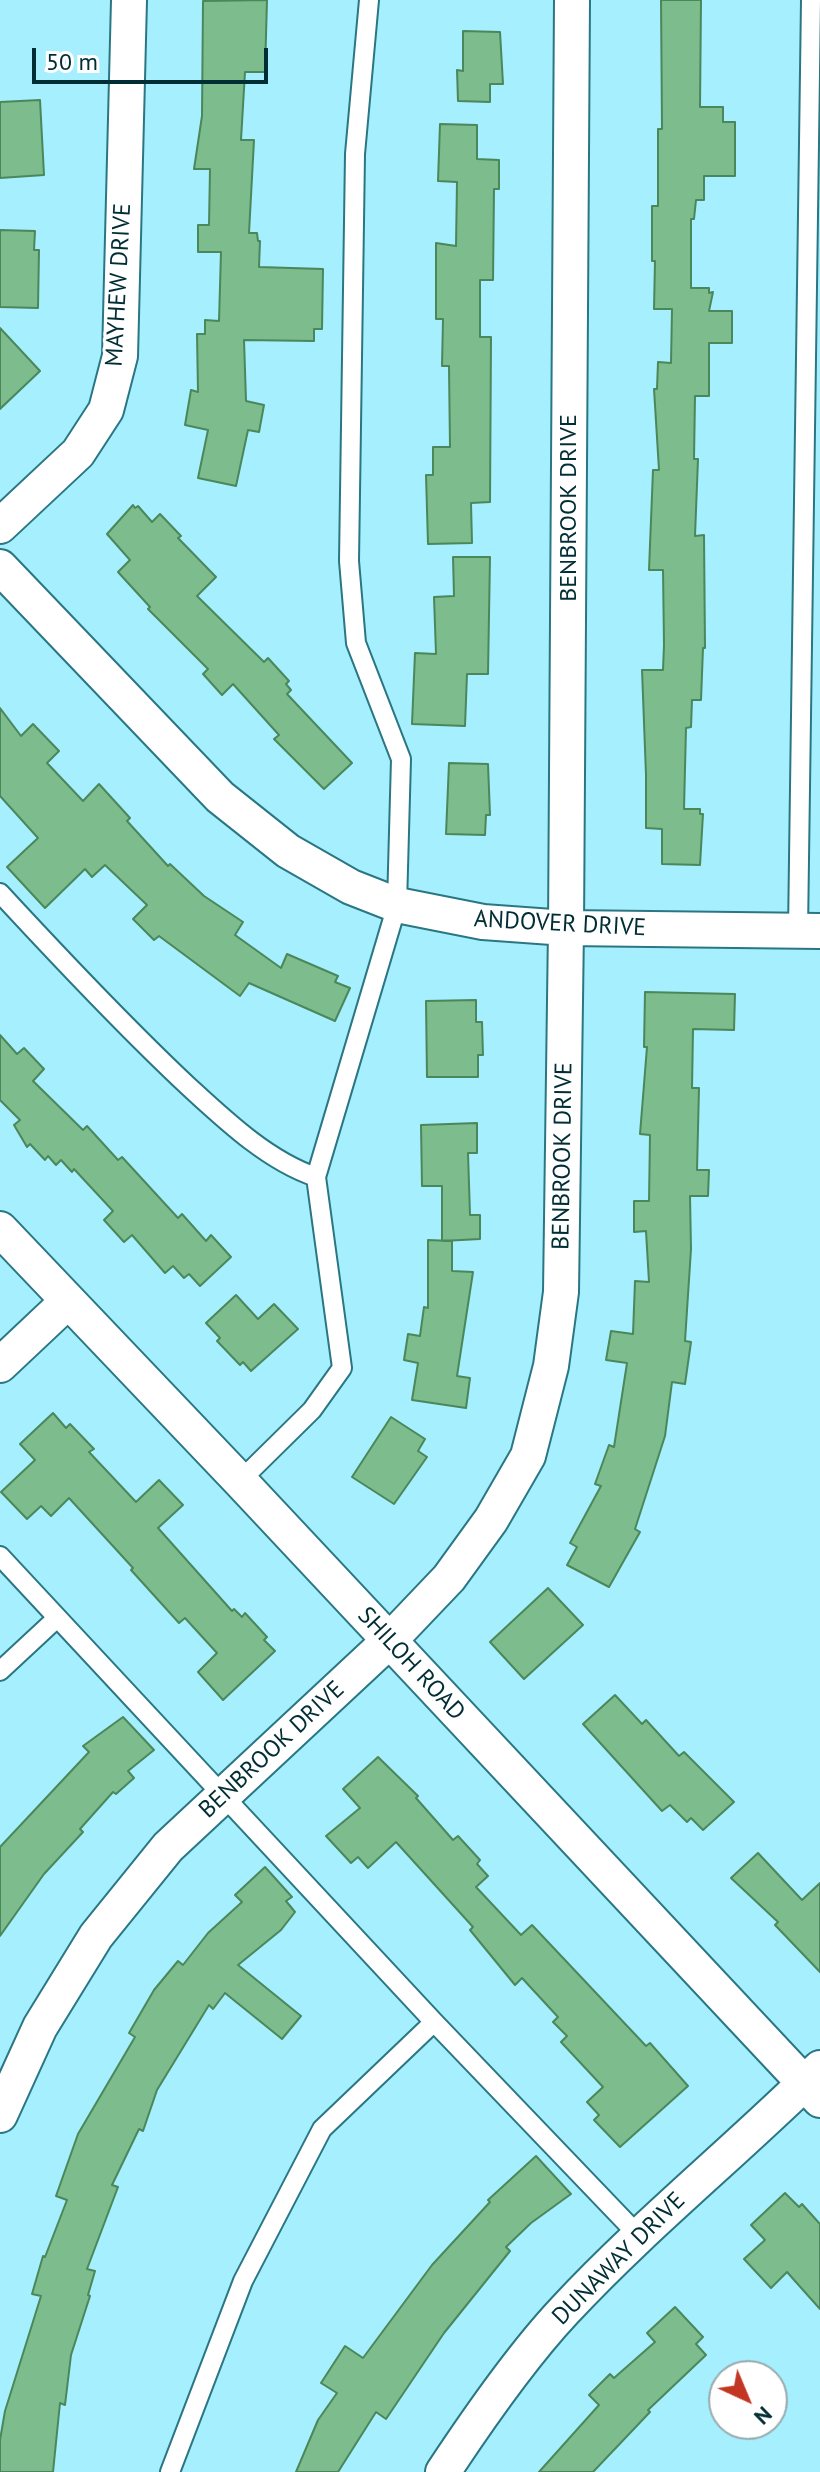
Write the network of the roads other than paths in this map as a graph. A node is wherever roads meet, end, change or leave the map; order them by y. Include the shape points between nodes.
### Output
1 (129, 0) edge
2 (369, 0) edge
3 (572, 0) edge
4 (811, 0) edge
5 (0, 526) edge
6 (0, 567) edge
7 (0, 893) edge
8 (397, 905) junction
9 (566, 928) junction
10 (809, 931) edge
11 (316, 1177) junction
12 (0, 1229) edge
13 (68, 1301) junction
14 (0, 1365) edge
15 (240, 1481) junction
16 (0, 1556) edge
17 (57, 1618) junction
18 (389, 1641) junction
19 (0, 1671) edge
20 (223, 1794) junction
21 (434, 2022) junction
22 (815, 2084) edge
23 (0, 2115) edge
24 (639, 2236) junction
25 (170, 2472) edge
26 (443, 2472) edge

1 - 5 street, MAYHEW DRIVE via 120,356 106,410 78,453
2 - 8 lane via 355,154 349,561 356,643 401,759
3 - 9 street, BENBROOK DRIVE
4 - 10 lane
6 - 8 street, ANDOVER DRIVE via 220,797 288,851 351,887
7 - 11 lane via 122,1024 217,1112 291,1169
8 - 9 street, ANDOVER DRIVE via 483,922
8 - 11 lane
9 - 10 street, ANDOVER DRIVE
9 - 18 street, BENBROOK DRIVE via 561,1292 551,1366 528,1456 491,1520 449,1578
11 - 15 lane via 342,1368 312,1410
12 - 13 street, SHILOH ROAD
13 - 14 street
13 - 15 street, SHILOH ROAD
15 - 18 street, SHILOH ROAD
16 - 17 lane
17 - 19 lane
17 - 20 lane
18 - 20 street, BENBROOK DRIVE
18 - 22 street, SHILOH ROAD
20 - 21 lane
20 - 23 street, BENBROOK DRIVE via 168,1847 96,1936 40,2027
21 - 24 lane
21 - 25 lane via 322,2129 243,2281
22 - 24 street, DUNAWAY DRIVE
24 - 26 street, DUNAWAY DRIVE via 561,2313

